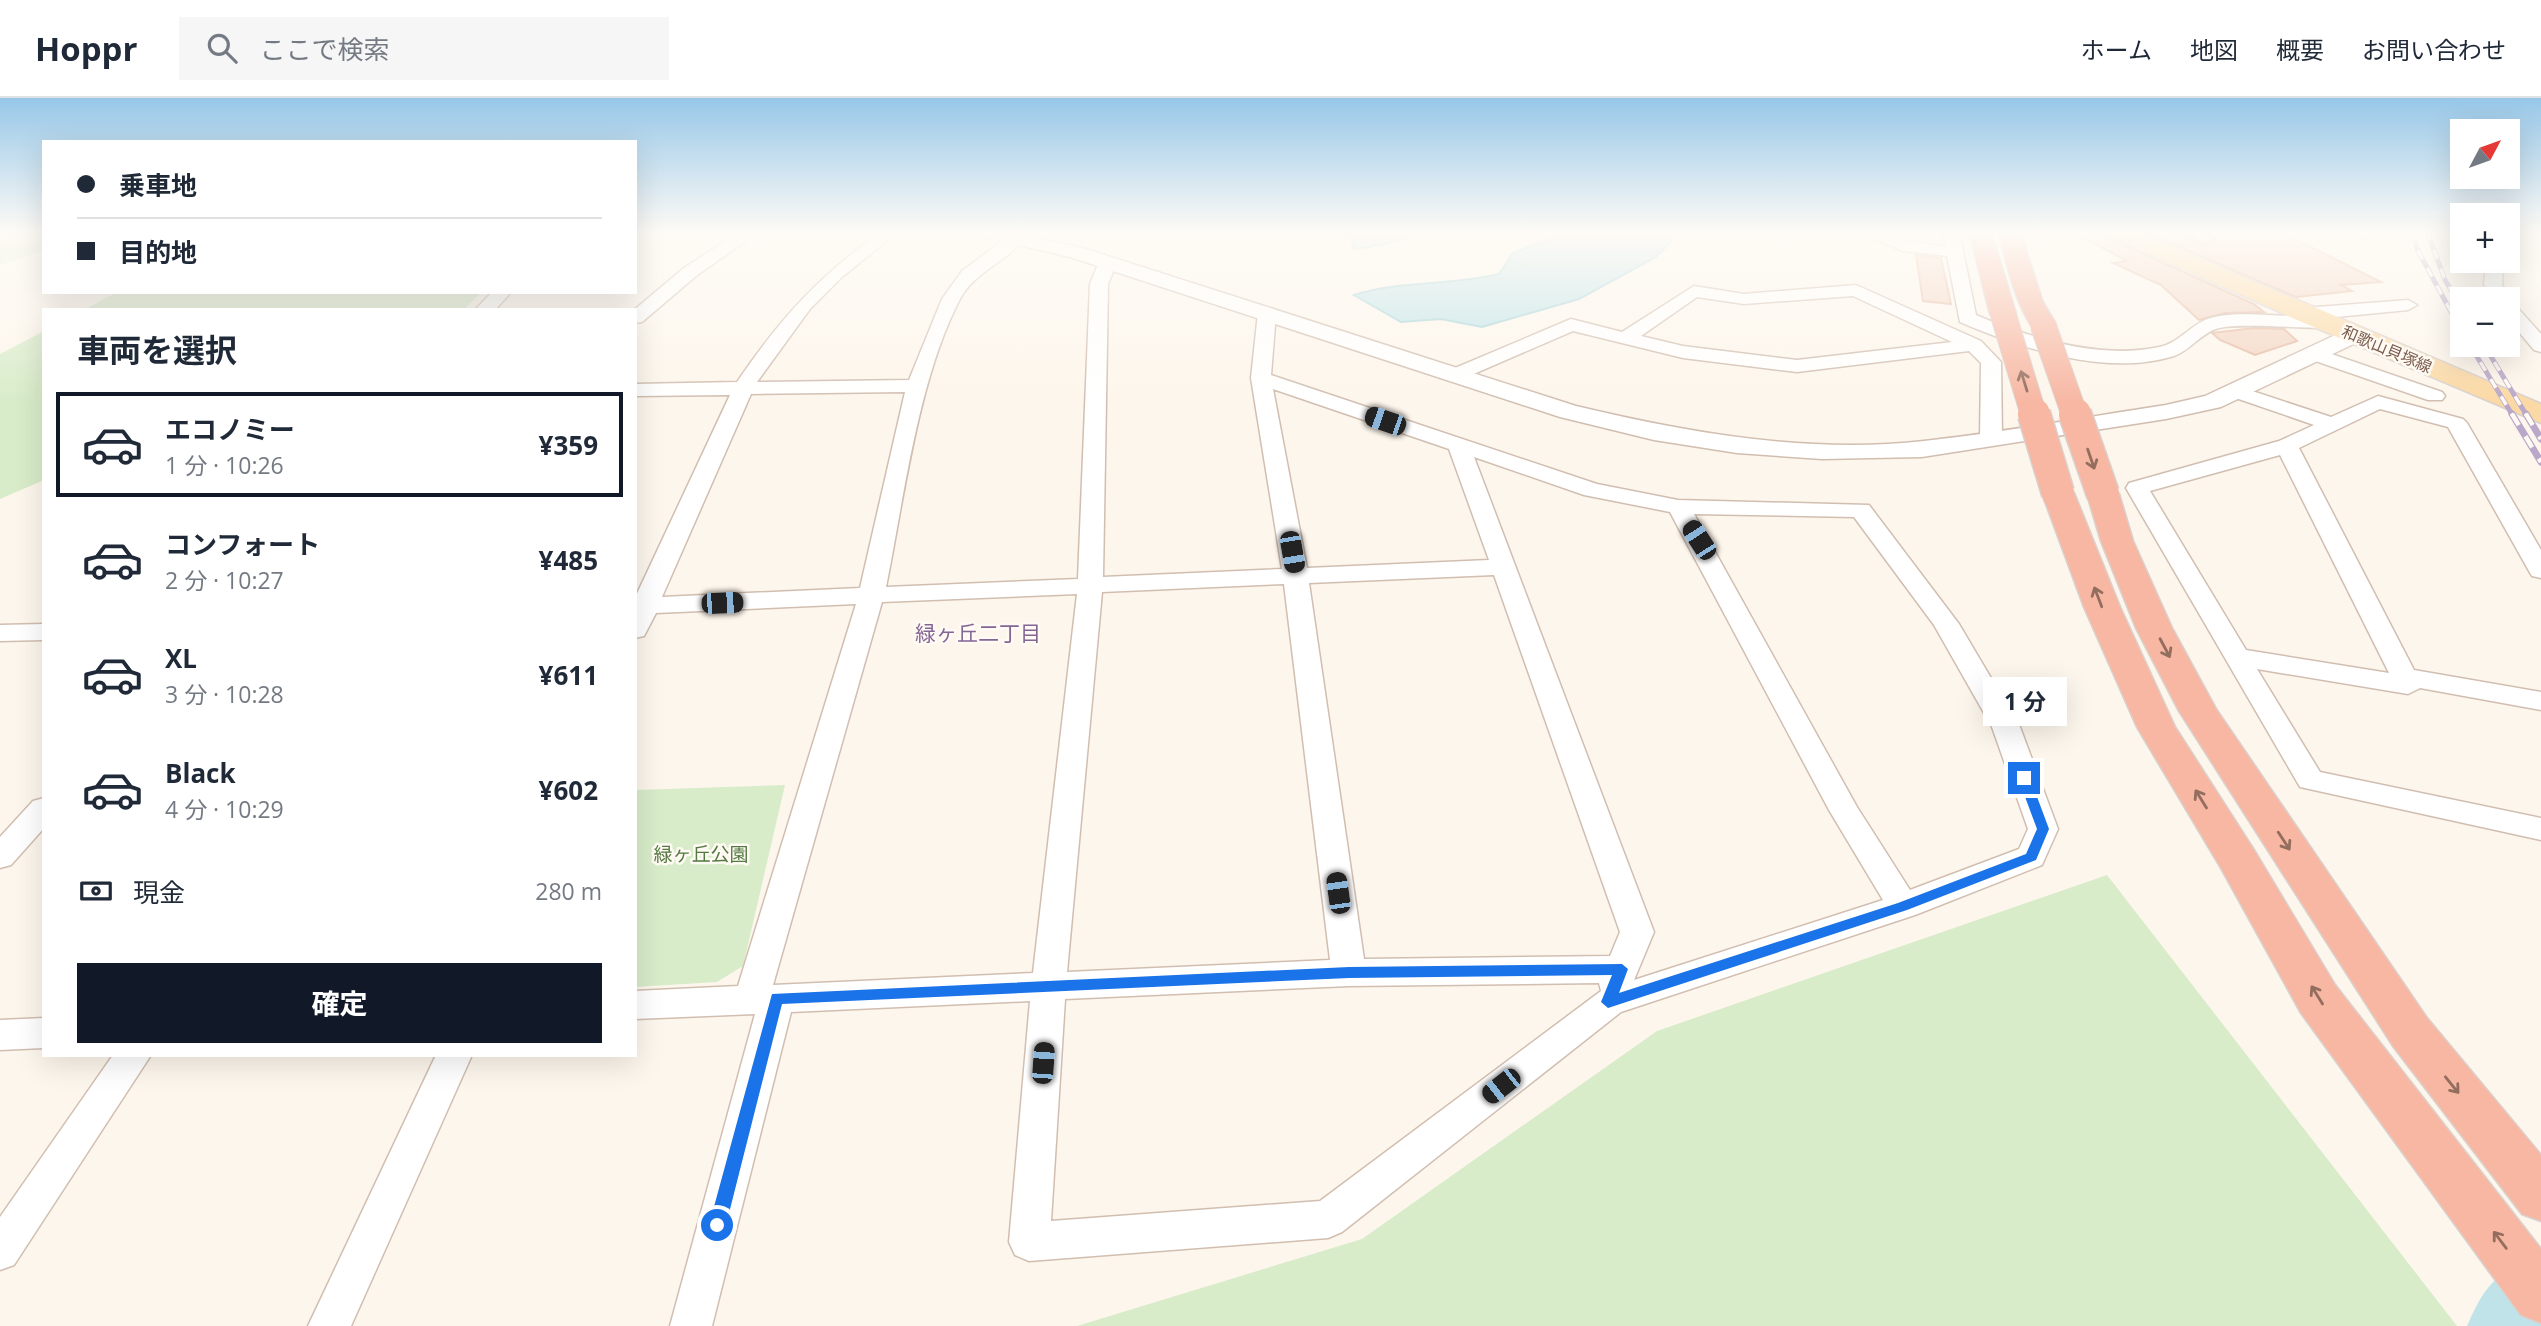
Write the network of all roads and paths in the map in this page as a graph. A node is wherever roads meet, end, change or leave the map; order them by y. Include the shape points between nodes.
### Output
1 (671, 288) edge
2 (821, 288) edge
3 (959, 288) edge
4 (1099, 288) edge
5 (1189, 288) edge
6 (1962, 288) edge
7 (1996, 288) edge
8 (2026, 288) edge
9 (2246, 288) edge
10 (2357, 288) dead end
11 (500, 294) edge
12 (486, 308) edge
13 (1266, 313) junction
14 (637, 316) edge
15 (2312, 318) junction
16 (2520, 322) edge
17 (2354, 335) junction
18 (1627, 337) junction
19 (1974, 345) junction
20 (2541, 346) edge
21 (2314, 354) junction
22 (1455, 375) junction
23 (1261, 379) junction
24 (917, 386) junction
25 (743, 389) junction
26 (637, 390) edge
27 (2234, 391) junction
28 (2435, 396) dead end
29 (2538, 411) edge
30 (2331, 425) junction
31 (1991, 439) junction
32 (1459, 446) junction
33 (2287, 446) junction
34 (1678, 507) junction
35 (1500, 566) junction
36 (2541, 571) edge
37 (1296, 577) junction
38 (1090, 585) junction
39 (871, 597) junction
40 (641, 606) edge
41 (42, 632) edge
42 (0, 634) edge
43 (2237, 657) junction
44 (2403, 677) junction
45 (2541, 701) edge
46 (42, 810) edge
47 (2541, 829) edge
48 (0, 857) edge
49 (1903, 906) junction
50 (1349, 973) junction
51 (1049, 985) junction
52 (1615, 986) junction
53 (764, 999) junction
54 (637, 1005) edge
55 (42, 1033) edge
56 (0, 1035) edge
57 (132, 1057) edge
58 (453, 1057) edge
59 (2541, 1196) edge
60 (0, 1251) edge
61 (2541, 1295) edge
62 (329, 1326) edge
63 (691, 1326) edge

1 - 14 street
2 - 25 street via 769,349
3 - 24 street
4 - 38 street
5 - 13 street
6 - 15 street via 1967,318 1985,326 2081,352 2137,357 2167,352 2217,322 2278,324
61 -> 7 highway, bridge via 2318,999 2156,727 2058,493
8 -> 59 highway, bridge via 2117,541 2154,628 2198,710 2410,1032
9 - 15 main road, 和歌山貝塚線
10 - 15 street via 2400,305
11 - 12 street
13 - 22 street
13 - 23 street
15 - 17 main road, 和歌山貝塚線
16 - 20 street
17 - 21 street
17 - 29 main road, 和歌山貝塚線
18 - 19 street via 1683,352 1797,366
18 - 19 street via 1694,291 1744,299 1856,290
18 - 22 street via 1571,325
19 - 31 street via 1991,362
21 - 27 street
21 - 28 street
22 - 31 street via 1569,412 1737,445 1822,451 1922,449
23 - 32 street
23 - 37 street
24 - 25 street
24 - 39 street
25 - 26 street
25 - 40 street
27 - 30 street
27 - 31 street via 2212,402 2166,412
30 - 33 street
30 - 36 street via 2378,402 2456,423
32 - 34 street via 1592,490
32 - 35 street
33 - 43 street via 2137,488
33 - 44 street
34 - 49 street via 1844,810
34 - 49 street via 1861,510 1946,624 2006,727 2043,829 2031,857
35 - 37 street
35 - 52 street via 1637,932
37 - 38 street
37 - 50 street
38 - 39 street
38 - 51 street
39 - 40 street
39 - 53 street
41 - 42 street
43 - 44 street via 2407,685
43 - 47 street via 2310,780
44 - 45 street
46 - 48 street
49 - 52 street
50 - 51 street
50 - 52 street
51 - 52 street via 1029,1242 1328,1219
51 - 53 street
53 - 54 street
53 - 63 street
55 - 56 street
57 - 60 street
58 - 62 street

